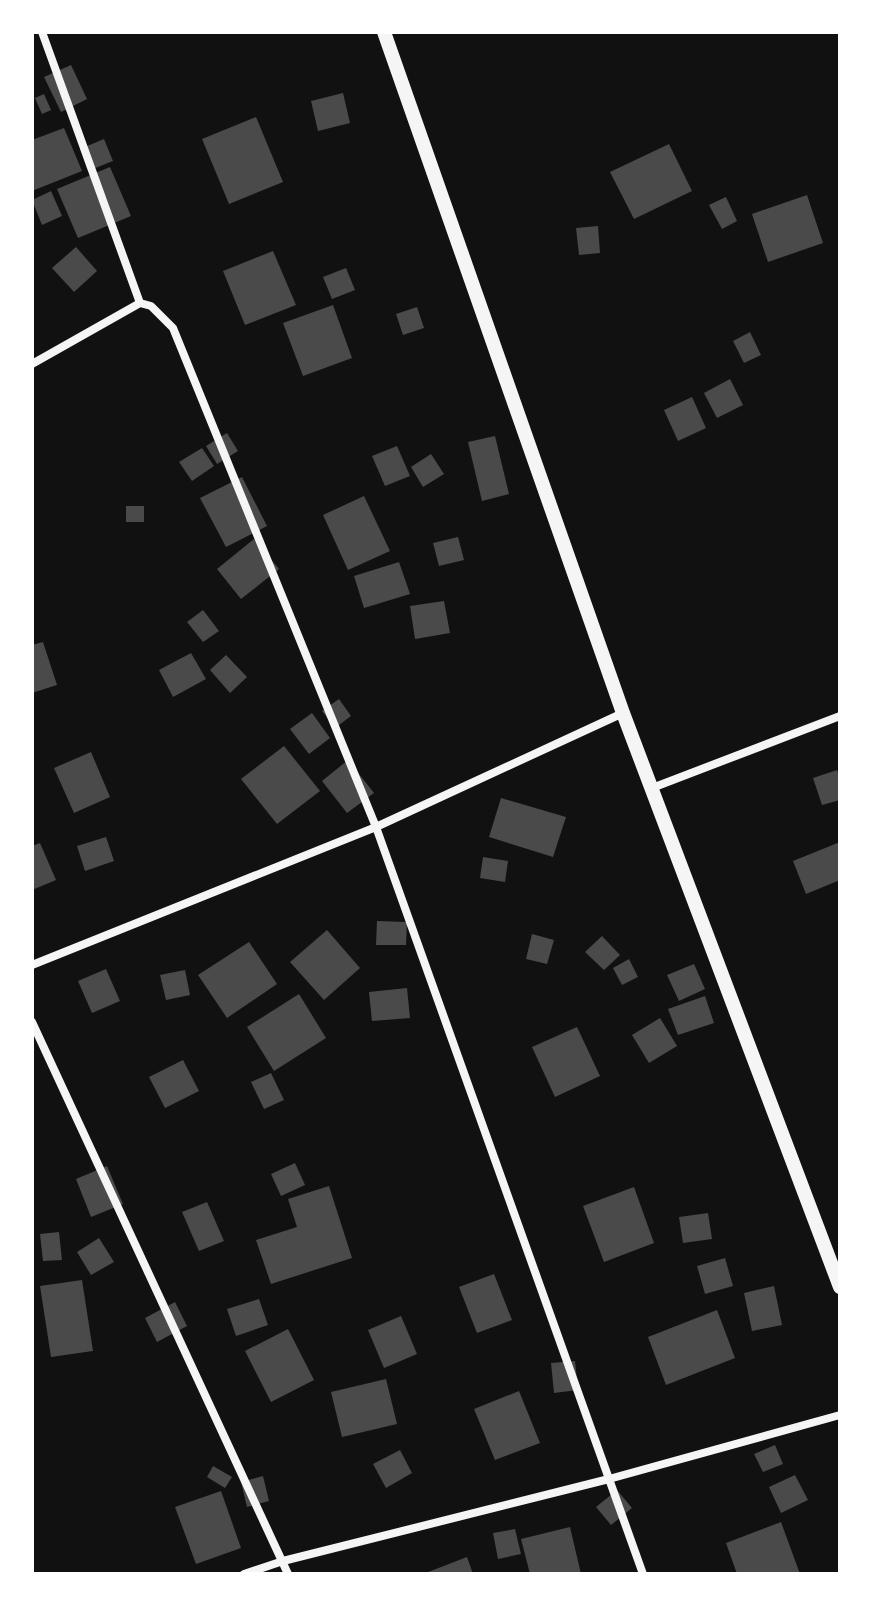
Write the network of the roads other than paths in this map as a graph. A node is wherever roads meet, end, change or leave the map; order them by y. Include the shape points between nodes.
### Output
1 (42, 32) edge
2 (384, 32) edge
3 (140, 303) junction
4 (32, 364) edge
5 (623, 713) junction
6 (840, 716) edge
7 (652, 788) junction
8 (376, 827) junction
9 (32, 965) edge
10 (32, 1022) edge
11 (840, 1287) edge
12 (840, 1415) edge
13 (609, 1479) junction
14 (283, 1561) junction
15 (244, 1574) edge
16 (288, 1574) edge
17 (643, 1574) edge

1 - 3 street
2 - 5 street
3 - 4 street
3 - 8 street via 151,306 173,328
5 - 7 street
5 - 8 street
6 - 7 street
7 - 11 street
8 - 9 street
8 - 13 street
10 - 14 street
12 - 13 street
13 - 14 street
13 - 17 street
14 - 15 street
14 - 16 street

